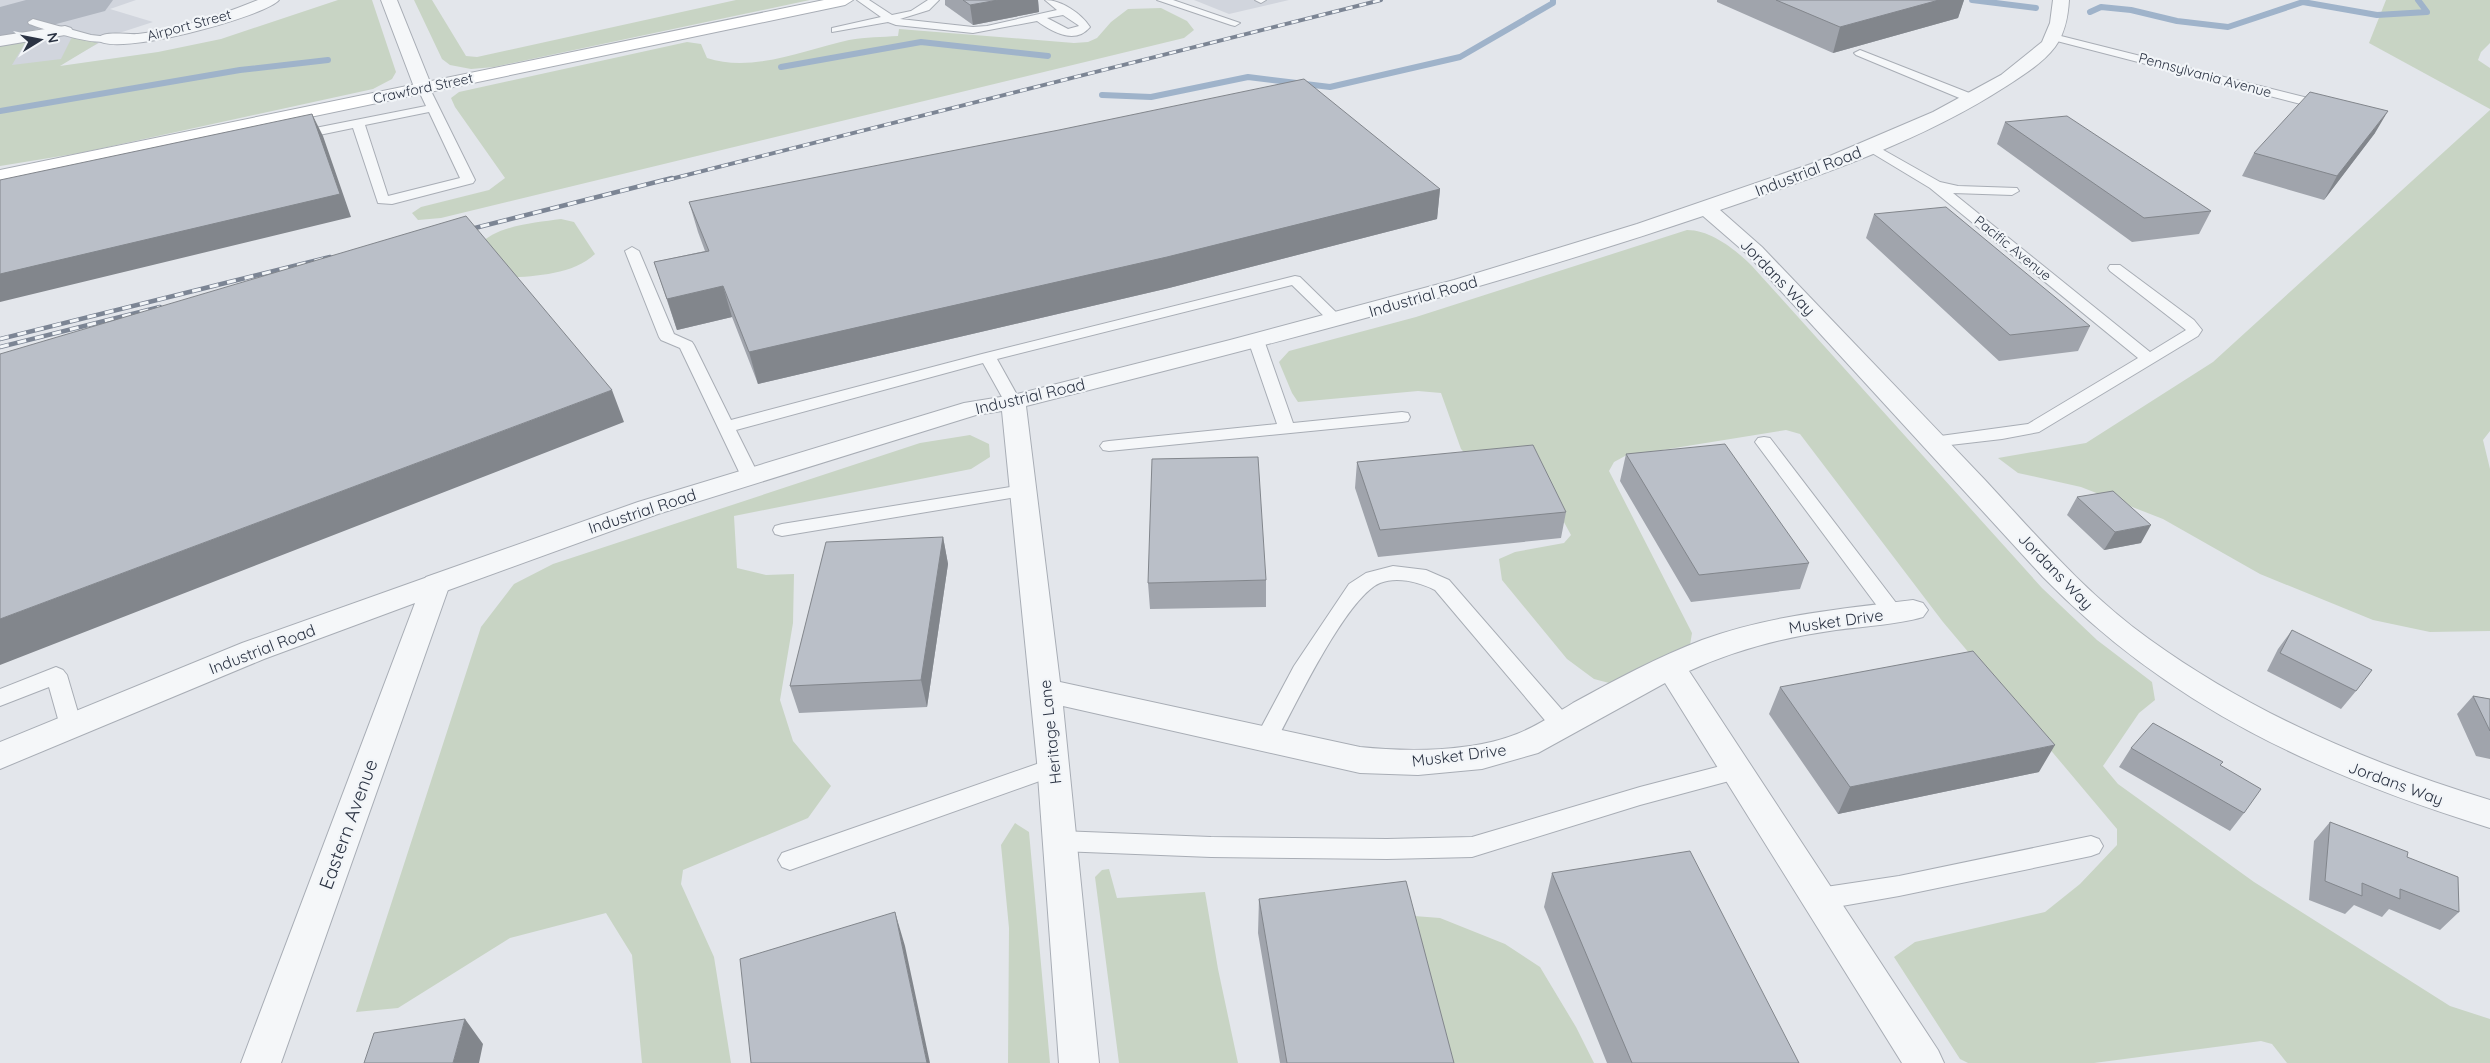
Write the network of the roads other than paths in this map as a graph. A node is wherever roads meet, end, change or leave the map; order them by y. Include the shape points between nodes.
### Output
1 (271, 0) edge
2 (389, 0) edge
3 (845, 0) edge
4 (862, 0) edge
5 (934, 0) edge
6 (1050, 0) edge
7 (1162, 0) edge
8 (2060, 0) edge
9 (1065, 11) junction
10 (1039, 17) junction
11 (889, 18) junction
12 (33, 22) dead end
13 (1235, 23) dead end
14 (836, 30) dead end
15 (65, 31) junction
16 (2053, 37) junction
17 (105, 40) joint
18 (0, 41) edge
19 (1860, 54) dead end
20 (423, 88) junction
21 (1973, 99) junction
22 (433, 108) junction
23 (2339, 110) edge
24 (358, 123) junction
25 (281, 138) edge
26 (1871, 147) junction
27 (0, 176) edge
28 (1935, 184) junction
29 (2012, 192) dead end
30 (1707, 209) junction
31 (632, 252) dead end
32 (2115, 268) dead end
33 (1336, 320) junction
34 (1256, 340) junction
35 (988, 357) junction
36 (2149, 359) junction
37 (1013, 402) junction
38 (1402, 417) dead end
39 (726, 427) junction
40 (1287, 429) junction
41 (1764, 442) dead end
42 (1933, 442) junction
43 (1109, 446) dead end
44 (750, 476) junction
45 (1023, 491) junction
46 (782, 530) dead end
47 (436, 584) junction
48 (1903, 612) joint
49 (1671, 667) junction
50 (1046, 691) junction
51 (0, 698) edge
52 (1562, 725) junction
53 (71, 726) junction
54 (1266, 739) junction
55 (0, 756) edge
56 (1054, 767) junction
57 (1736, 772) junction
58 (2490, 814) edge
59 (1060, 841) junction
60 (2090, 846) dead end
61 (790, 860) dead end
62 (1819, 899) junction
63 (261, 1063) edge
64 (1079, 1063) edge
65 (1924, 1063) edge

1 - 17 street, Airport Street via 155,36
2 - 20 street
3 - 20 main road, Crawford Street
4 - 11 lane
5 - 11 lane via 921,11
6 - 9 lane
7 - 13 lane
8 - 16 street
9 - 10 lane
9 - 10 lane via 1085,27 1070,32 1056,30
10 - 11 lane via 981,30 901,23
11 - 14 lane
12 - 15 lane
15 - 17 lane
15 - 18 street
16 - 21 street, Industrial Road via 2034,58
16 - 23 lane, Pennsylvania Avenue
19 - 21 lane
20 - 22 lane
20 - 27 main road, Crawford Street via 18,180
21 - 26 street, Industrial Road
22 - 24 lane
22 - 24 lane via 468,180 392,200 383,200
24 - 25 lane
26 - 28 lane, Pacific Avenue
26 - 30 street, Industrial Road
28 - 29 lane via 1958,190
28 - 36 lane, Pacific Avenue
30 - 33 street, Industrial Road via 1511,271
30 - 42 street, Jordans Way via 1755,250
31 - 39 lane via 668,337 686,346
32 - 36 lane via 2192,326 2192,333
33 - 34 street, Industrial Road
33 - 35 lane via 1295,280
34 - 37 street, Industrial Road
34 - 40 lane
35 - 37 lane
35 - 39 lane
36 - 42 lane via 2033,428
37 - 44 street, Industrial Road via 973,408
37 - 45 street, Heritage Lane
38 - 40 lane
39 - 44 lane
40 - 43 lane
41 - 48 lane
42 - 58 street, Jordans Way via 2087,605 2168,668 2251,719 2334,760 2439,799
44 - 47 street, Industrial Road via 596,526
45 - 46 lane
45 - 50 street, Heritage Lane
47 - 53 street, Industrial Road via 253,651
47 - 63 street, Eastern Avenue
48 - 49 street, Musket Drive via 1765,632 1715,647
49 - 52 street, Musket Drive
49 - 57 street
50 - 54 street, Musket Drive
50 - 56 street, Heritage Lane
51 - 53 lane via 56,675
52 - 54 street, Musket Drive via 1541,738 1495,753 1401,762 1360,760
52 - 54 lane via 1442,585 1426,577 1392,573 1373,578 1356,589 1301,672
53 - 55 street, Industrial Road
56 - 59 street, Heritage Lane
56 - 61 lane
57 - 59 lane via 1640,796 1472,847 1230,848
57 - 62 street
59 - 64 street, Heritage Lane
60 - 62 lane via 1899,886
62 - 65 street

